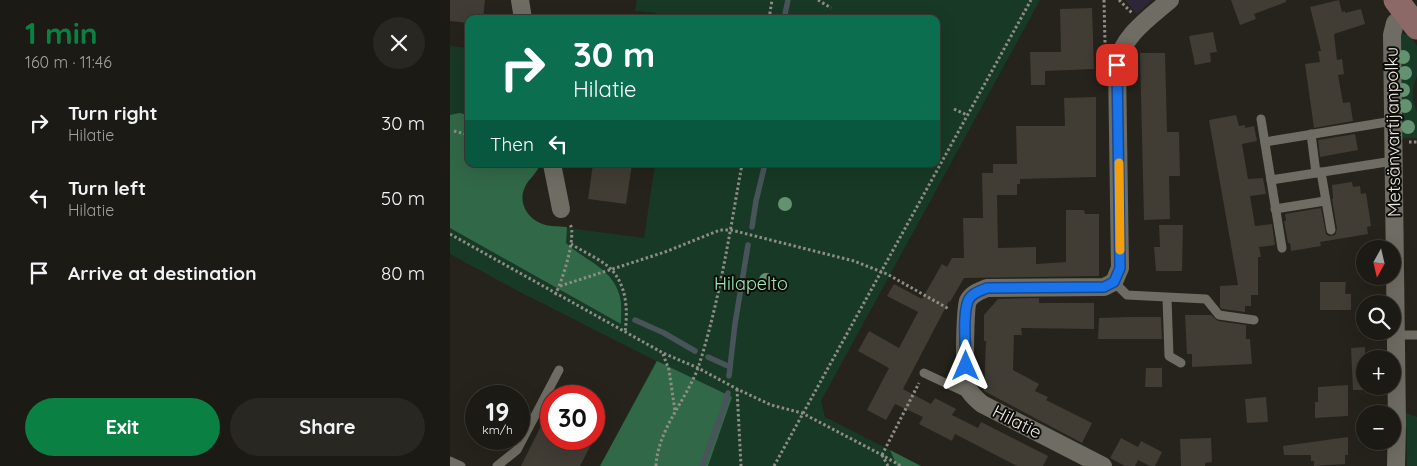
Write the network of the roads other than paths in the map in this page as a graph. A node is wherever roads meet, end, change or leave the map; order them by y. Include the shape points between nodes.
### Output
1 (520, 0) edge
2 (1170, 0) edge
3 (1406, 13) edge
4 (522, 15) edge
5 (1262, 119) dead end
6 (1393, 121) junction
7 (1311, 134) junction
8 (1265, 142) junction
9 (1393, 161) junction
10 (553, 167) edge
11 (1319, 172) junction
12 (1271, 180) junction
13 (1325, 201) junction
14 (561, 209) road end
15 (1275, 209) junction
16 (1331, 230) dead end
17 (1282, 248) dead end
18 (1114, 282) junction
19 (1395, 295) edge
20 (1167, 298) junction
21 (1254, 320) dead end
22 (1401, 335) edge
23 (1417, 335) edge
24 (1395, 340) edge
25 (1181, 363) dead end
26 (559, 370) dead end
27 (924, 374) road end
28 (971, 395) junction
29 (450, 461) edge
30 (461, 466) edge
31 (497, 466) edge
32 (1103, 466) edge
33 (1396, 466) edge

1 - 4 street
2 - 18 street via 1142,24 1119,54 1120,268
3 - 6 street, Metsänvartijanpolku via 1395,23 1392,35
5 - 8 lane
6 - 7 lane
6 - 9 street, Metsänvartijanpolku
7 - 8 lane
7 - 11 lane
8 - 12 lane
9 - 11 lane
9 - 19 street, Metsänvartijanpolku
10 - 14 street
11 - 12 lane
11 - 13 lane
12 - 15 lane
13 - 15 lane
13 - 16 lane
15 - 17 lane
18 - 20 lane via 1126,295
18 - 28 street via 1104,287 987,288 974,294 968,301 966,317 966,383
20 - 21 lane via 1206,299 1219,315
20 - 25 lane via 1169,356
22 - 23 lane
24 - 33 street, Metsänvartijanpolku
26 - 31 lane via 517,450
27 - 28 lane
28 - 32 street, Hilatie via 982,404
29 - 30 lane

